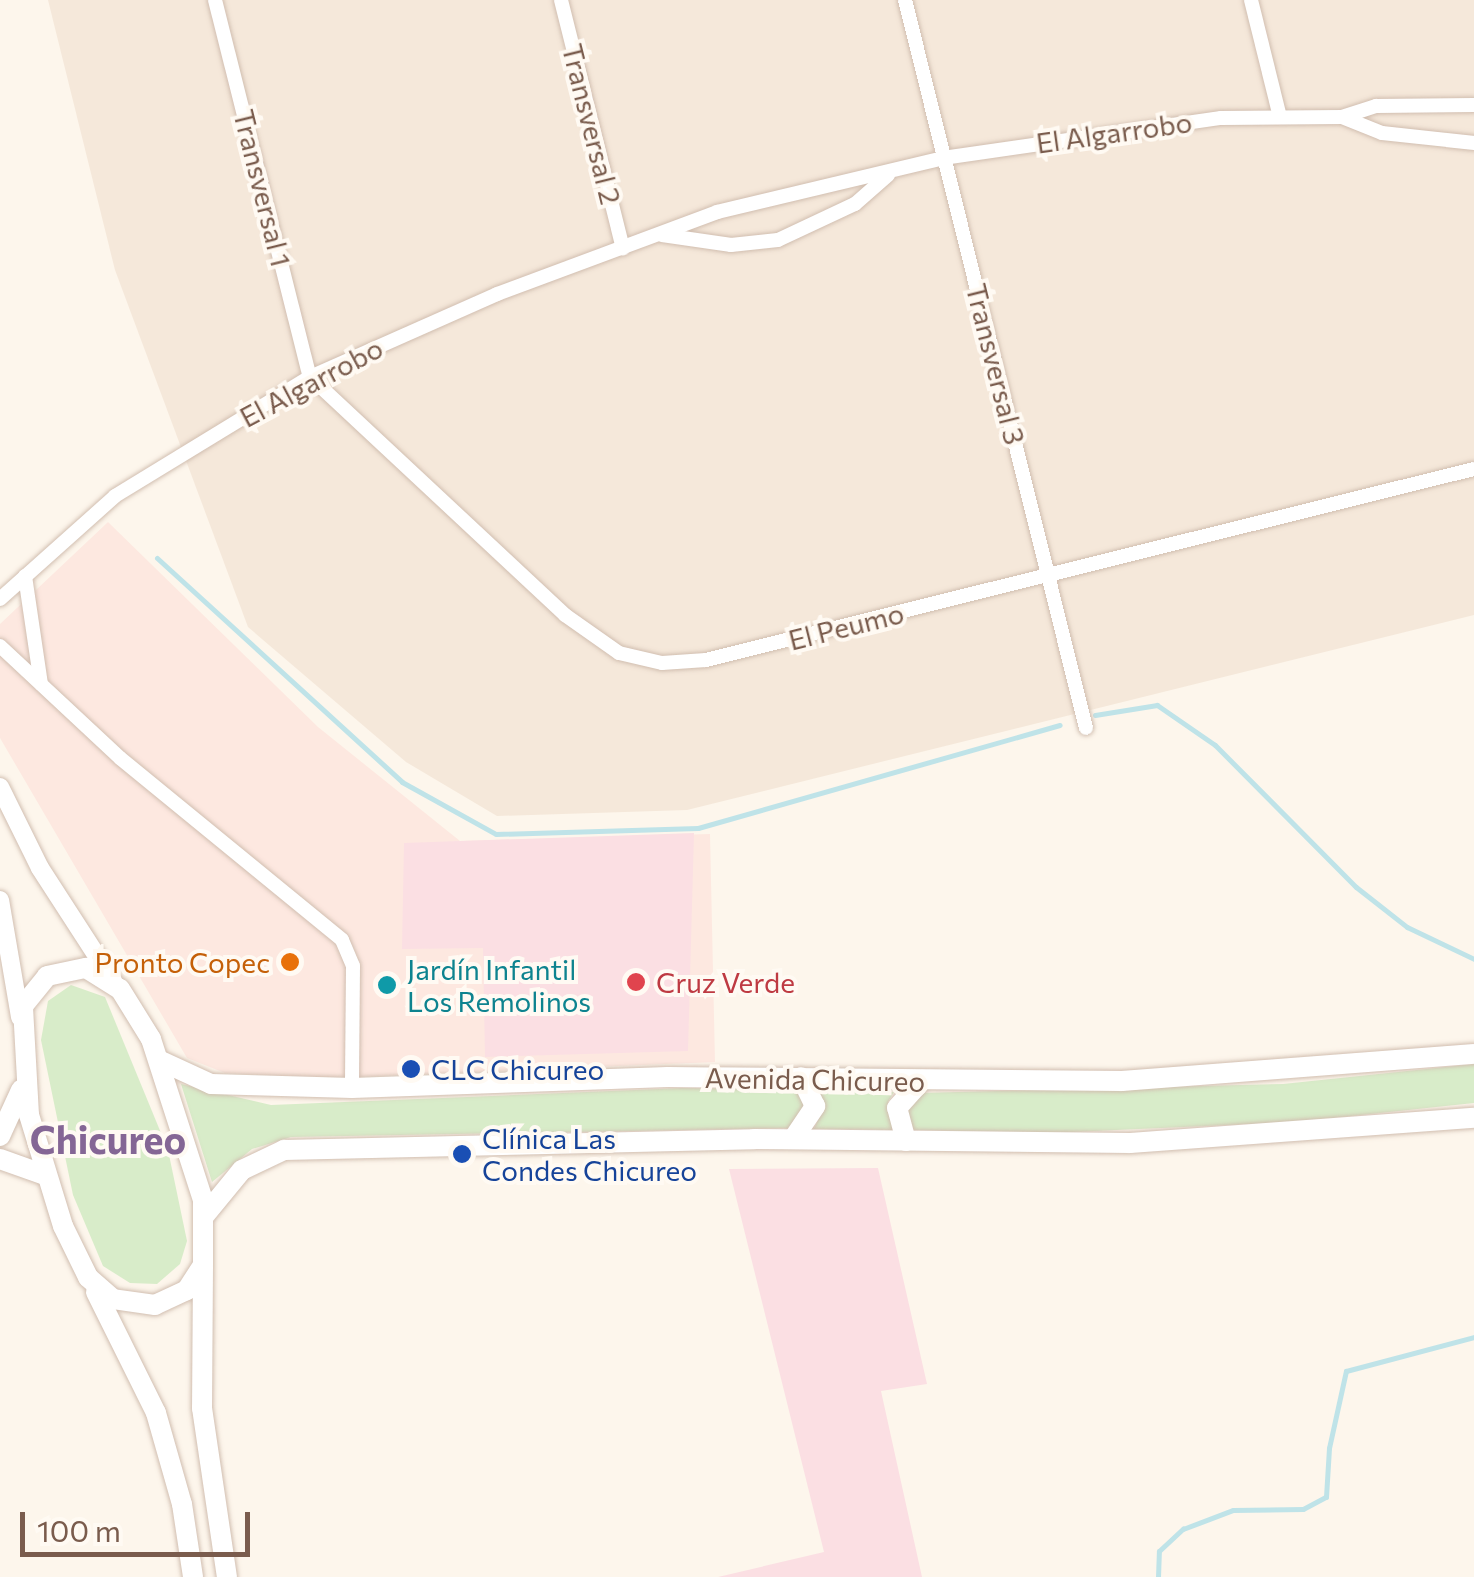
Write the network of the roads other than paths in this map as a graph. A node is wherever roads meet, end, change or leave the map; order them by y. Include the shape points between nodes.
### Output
1 (216, 0) edge
2 (560, 0) edge
3 (904, 0) edge
4 (1251, 0) edge
5 (1474, 105) edge
6 (1279, 113) junction
7 (1342, 117) junction
8 (1474, 143) edge
9 (944, 158) junction
10 (889, 175) junction
11 (662, 235) junction
12 (623, 248) junction
13 (310, 377) junction
14 (1474, 470) edge
15 (1049, 575) junction
16 (26, 576) junction
17 (0, 599) edge
18 (0, 646) edge
19 (42, 687) junction
20 (1086, 728) dead end
21 (0, 787) edge
22 (0, 900) edge
23 (113, 981) junction
24 (20, 1017) junction
25 (1474, 1054) edge
26 (161, 1061) junction
27 (801, 1077) junction
28 (24, 1078) junction
29 (922, 1080) junction
30 (352, 1088) junction
31 (1474, 1118) edge
32 (0, 1136) edge
33 (793, 1139) junction
34 (906, 1141) junction
35 (0, 1159) edge
36 (45, 1175) junction
37 (205, 1215) junction
38 (203, 1264) junction
39 (88, 1277) junction
40 (192, 1577) edge
41 (227, 1577) edge

1 - 13 street, Transversal 1
2 - 12 street, Transversal 2
3 - 9 street, Transversal 3
4 - 6 street
5 - 7 street via 1376,106
6 - 7 street, El Algarrobo
6 - 9 street, El Algarrobo via 1098,132
7 - 8 street via 1382,133
9 - 10 street, El Algarrobo
9 - 15 street, Transversal 3
10 - 11 street, El Algarrobo via 774,196
10 - 11 street via 855,204 778,240 731,245
11 - 12 street, El Algarrobo
12 - 13 street, El Algarrobo via 496,294
13 - 15 street, El Peumo via 565,614 633,658 706,660
13 - 16 street, El Algarrobo via 115,496
14 - 15 street, El Peumo
15 - 20 street, Transversal 3
16 - 17 street, El Algarrobo
16 - 19 street
18 - 19 street
19 - 30 street via 342,940 352,966
21 - 23 street via 53,891
22 - 24 street
23 - 24 main road via 86,968 56,972 32,989
23 - 26 main road
24 - 28 main road
25 - 29 main road, Avenida Chicureo via 1180,1079
26 - 30 main road, Avenida Chicureo via 211,1084
26 - 37 main road
27 - 29 main road, Avenida Chicureo
27 - 30 main road, Avenida Chicureo
27 - 33 main road via 814,1106 810,1122
28 - 32 main road
28 - 36 main road
29 - 34 main road via 897,1108
31 - 34 main road via 1195,1140
33 - 34 main road
33 - 37 main road via 284,1150 242,1170
35 - 36 main road
36 - 39 main road
37 - 38 main road
38 - 39 main road via 178,1296 144,1306 112,1298
38 - 41 main road via 202,1408
39 - 40 main road via 156,1412 178,1488

